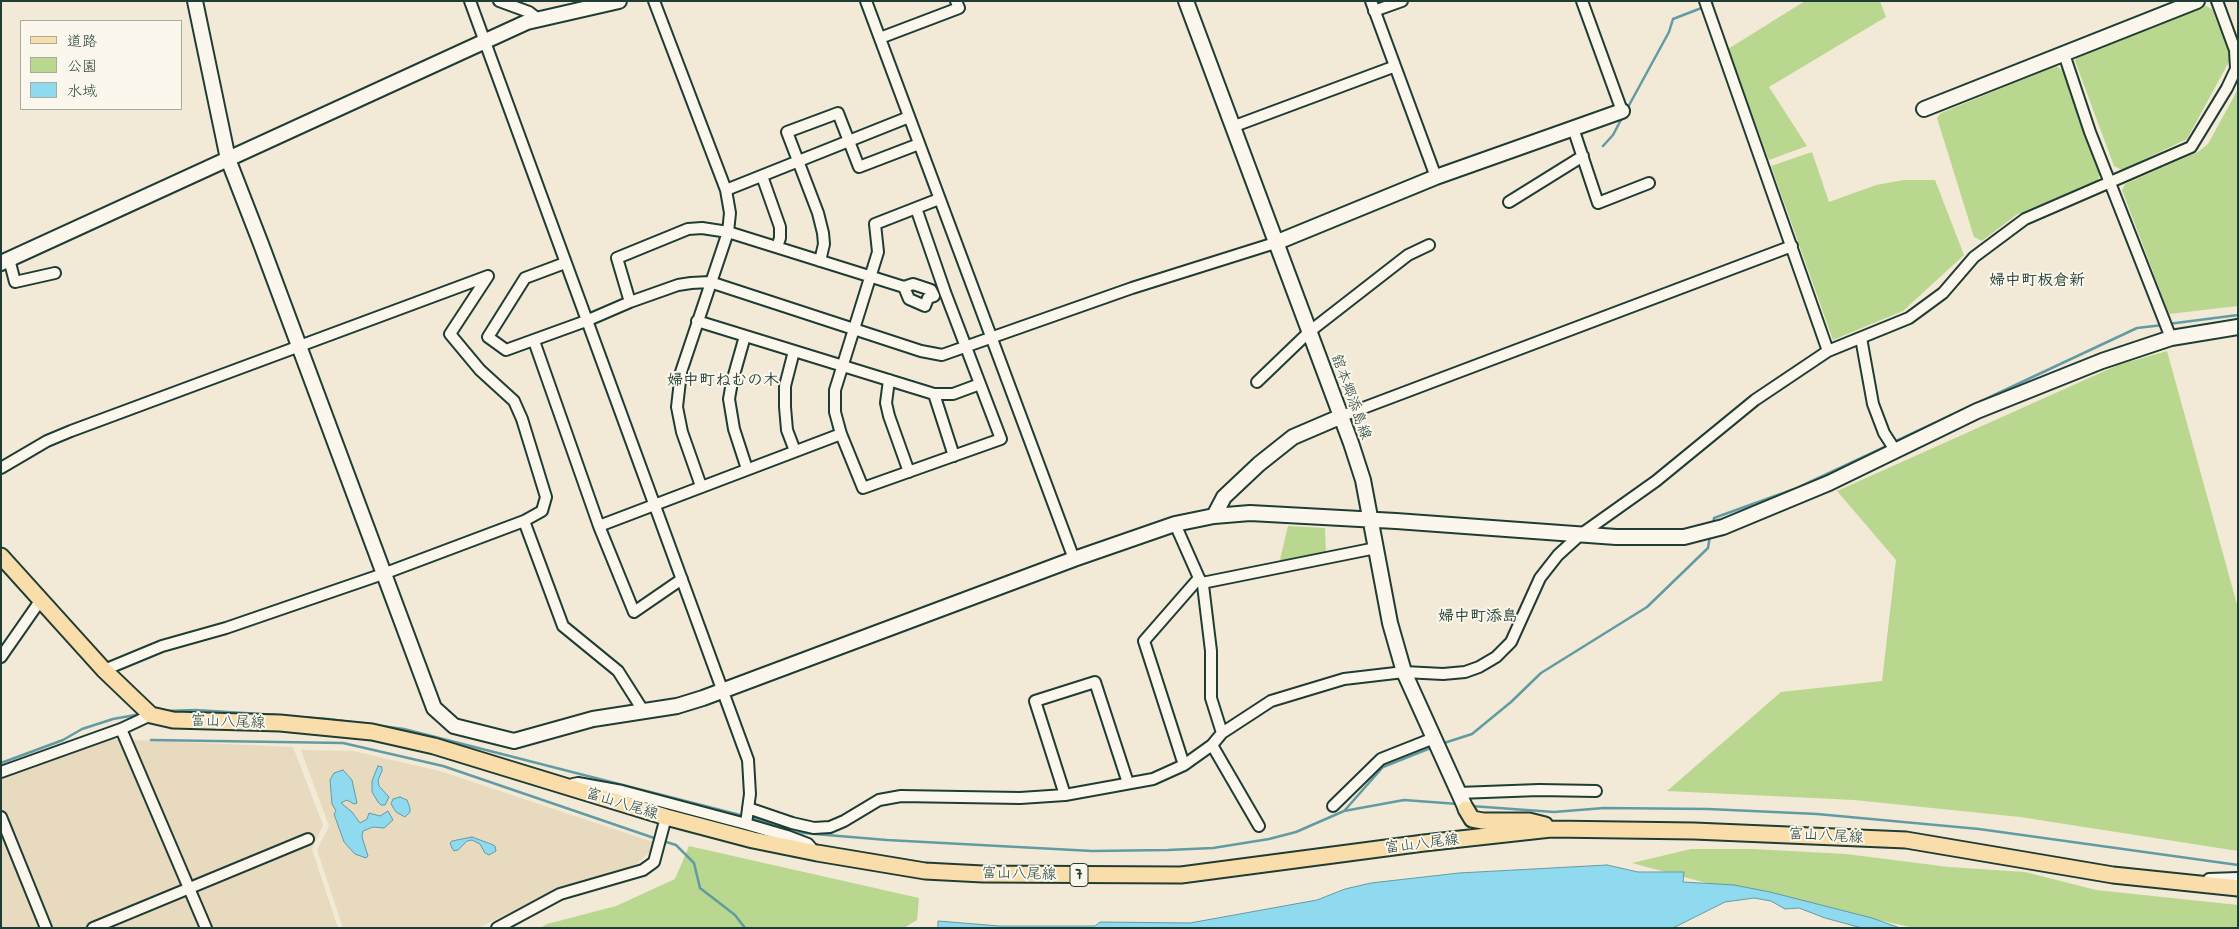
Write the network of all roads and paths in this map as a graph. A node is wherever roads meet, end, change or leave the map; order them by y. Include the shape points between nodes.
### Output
1 (195, 1) edge
2 (470, 1) edge
3 (499, 1) edge
4 (619, 1) edge
5 (654, 1) edge
6 (866, 1) edge
7 (956, 1) edge
8 (1186, 1) edge
9 (1402, 1) edge
10 (1582, 1) edge
11 (1705, 1) edge
12 (2196, 1) edge
13 (2217, 1) edge
14 (1372, 6) edge
15 (538, 19) junction
16 (880, 38) junction
17 (483, 40) junction
18 (2064, 54) junction
19 (1393, 67) junction
20 (2237, 70) edge
21 (1924, 109) dead end
22 (1622, 111) joint
23 (909, 117) junction
24 (1232, 127) junction
25 (1574, 128) junction
26 (850, 141) junction
27 (919, 144) junction
28 (1583, 156) junction
29 (228, 159) junction
30 (798, 162) junction
31 (762, 176) junction
32 (1436, 177) junction
33 (2111, 182) junction
34 (1649, 184) dead end
35 (726, 190) junction
36 (939, 199) junction
37 (1509, 202) dead end
38 (916, 208) junction
39 (728, 232) junction
40 (1275, 243) junction
41 (1429, 245) dead end
42 (1792, 246) junction
43 (777, 247) junction
44 (5, 261) edge
45 (820, 261) junction
46 (565, 263) junction
47 (56, 273) dead end
48 (871, 277) junction
49 (710, 282) junction
50 (904, 287) junction
51 (945, 292) junction
52 (934, 296) junction
53 (630, 302) junction
54 (586, 321) junction
55 (697, 321) junction
56 (2238, 327) edge
57 (855, 329) junction
58 (1309, 332) junction
59 (746, 336) junction
60 (992, 338) junction
61 (1861, 338) junction
62 (2170, 338) junction
63 (534, 341) junction
64 (298, 346) junction
65 (967, 347) junction
66 (794, 351) junction
67 (1828, 351) junction
68 (843, 366) junction
69 (889, 380) junction
70 (1257, 382) dead end
71 (980, 384) junction
72 (934, 394) junction
73 (1342, 416) junction
74 (840, 434) junction
75 (1895, 450) junction
76 (795, 451) junction
77 (954, 456) junction
78 (1, 468) edge
79 (746, 469) junction
80 (909, 472) junction
81 (701, 486) junction
82 (653, 504) junction
83 (1214, 516) junction
84 (1371, 520) junction
85 (524, 521) junction
86 (1175, 524) junction
87 (599, 526) junction
88 (1580, 535) junction
89 (1376, 548) junction
90 (1, 556) edge
91 (1074, 559) junction
92 (383, 574) junction
93 (682, 579) junction
94 (1200, 580) junction
95 (40, 601) junction
96 (1, 657) edge
97 (104, 670) junction
98 (1404, 672) junction
99 (723, 689) junction
100 (644, 712) junction
101 (151, 715) junction
102 (121, 729) junction
103 (1222, 733) junction
104 (1434, 738) junction
105 (1212, 744) junction
106 (1184, 766) junction
107 (1, 772) edge
108 (1128, 783) junction
109 (564, 786) junction
110 (1596, 791) dead end
111 (1065, 795) junction
112 (1462, 802) junction
113 (1333, 806) dead end
114 (747, 816) junction
115 (1, 817) edge
116 (666, 817) junction
117 (1259, 826) dead end
118 (1551, 830) junction
119 (308, 839) dead end
120 (816, 853) junction
121 (2238, 878) edge
122 (2189, 883) junction
123 (190, 886) junction
124 (2238, 888) edge
125 (46, 928) edge
126 (93, 928) edge
127 (206, 928) edge
128 (497, 928) edge

1 - 29 street
2 - 17 street
3 - 15 street via 529,12
4 - 15 street
5 - 35 street
6 - 16 street
7 - 16 street via 959,8
8 - 24 street, 舘本郷添島線
9 - 14 street
10 - 22 street
11 - 42 street
12 - 18 street
13 - 20 street via 2235,50
14 - 19 street
15 - 17 street
16 - 23 street
17 - 29 street
17 - 46 street
18 - 21 street
18 - 33 street
19 - 24 street
19 - 32 street
20 - 33 street via 2191,147
22 - 25 street
23 - 26 street
23 - 27 street
24 - 40 street, 舘本郷添島線
25 - 28 street
25 - 32 street
26 - 27 street via 859,167
26 - 30 street
26 - 30 street via 838,113 787,132
27 - 36 street
28 - 34 street via 1598,203
28 - 37 street
29 - 44 street
29 - 64 street
30 - 31 street
30 - 45 street via 823,233
31 - 35 street
31 - 43 street via 780,227
32 - 40 street
33 - 61 street via 2025,220 1974,257 1943,293 1909,318
33 - 62 street
35 - 39 street via 730,213
36 - 38 street
36 - 60 street
38 - 48 street via 875,224 878,252
38 - 51 street
39 - 43 street
39 - 49 street
39 - 53 street via 688,229 617,258
40 - 58 street, 舘本郷添島線
40 - 60 street via 1132,288
41 - 58 street via 1408,255
42 - 67 street
42 - 73 street
43 - 45 street
44 - 47 street via 15,282
45 - 48 street
46 - 54 street
46 - 63 street via 525,278 488,337 506,350
48 - 50 street
48 - 57 street
49 - 53 street via 691,282
49 - 55 street
49 - 57 street
50 - 52 street via 913,284 931,290
50 - 52 street via 908,299 926,306 928,298
51 - 52 street
51 - 65 street
53 - 54 street
54 - 63 street
54 - 82 street
55 - 59 street
55 - 81 street via 681,372 677,407
56 - 62 street
57 - 65 street via 942,355
57 - 68 street
58 - 70 street
58 - 73 street, 舘本郷添島線
59 - 66 street
59 - 79 street via 730,399 734,429
60 - 65 street
60 - 91 street
61 - 67 street
61 - 75 street via 1874,404 1884,433
62 - 75 street via 2102,361 1977,411
63 - 87 street
64 - 78 street via 46,441
64 - 85 street via 488,276 450,334 480,370 514,402 522,419 546,497 542,511
64 - 92 street
65 - 71 street
66 - 68 street
66 - 76 street via 785,386 785,407 787,430
67 - 88 street via 1755,400 1656,481
68 - 69 street
68 - 74 street via 835,390
69 - 72 street
69 - 80 street via 886,403
71 - 72 street via 953,394
71 - 77 street via 1001,438
72 - 77 street
73 - 83 street via 1293,437 1224,497
73 - 84 street, 舘本郷添島線 via 1363,480
74 - 76 street
74 - 80 street via 863,488
75 - 88 street via 1723,527 1684,537
76 - 79 street
77 - 80 street
79 - 81 street
81 - 82 street
82 - 87 street
82 - 93 street
83 - 84 street via 1250,513
83 - 86 street
84 - 88 street
84 - 89 street, 舘本郷添島線
85 - 92 street
85 - 100 street via 564,626 618,672
86 - 91 street
86 - 94 street
87 - 93 street via 634,612
88 - 98 street via 1540,578 1511,642 1496,657 1465,672
89 - 94 street
89 - 98 street, 舘本郷添島線 via 1390,623
90 - 95 main road
91 - 99 street
92 - 97 street via 226,628 162,646
92 - 100 street via 434,708 454,726 514,741 593,719
93 - 99 street
94 - 103 street via 1211,651 1211,698
94 - 106 street via 1144,641
95 - 96 street
95 - 97 main road
97 - 101 main road
98 - 103 street via 1344,679 1271,701
98 - 104 street, 舘本郷添島線
99 - 100 street via 677,706
99 - 114 street via 748,760 751,778
101 - 102 street
101 - 109 main road, 富山八尾線 / 7 via 173,720 372,732 434,746
102 - 107 street
102 - 123 street
103 - 105 street
104 - 112 street, 舘本郷添島線
104 - 113 street via 1381,759
105 - 106 street
105 - 117 street
106 - 108 street via 1153,779
108 - 111 street
108 - 111 street via 1095,682 1035,701
109 - 114 street via 578,783
109 - 116 main road, 富山八尾線 / 7
110 - 112 street via 1538,790
111 - 114 street via 1020,798 901,796 879,800 830,827 814,828
112 - 118 main road via 1472,819 1542,823
114 - 120 street via 808,844
115 - 125 street
116 - 120 main road, 富山八尾線 / 7
116 - 128 street via 654,862 643,870 560,894
118 - 120 main road, 富山八尾線 / 7 via 1181,875 924,871
118 - 122 main road, 富山八尾線 / 7 via 1694,831 1906,840 2113,875
119 - 123 street
121 - 122 street
122 - 124 main road, 富山八尾線 / 7
123 - 126 street
123 - 127 street

